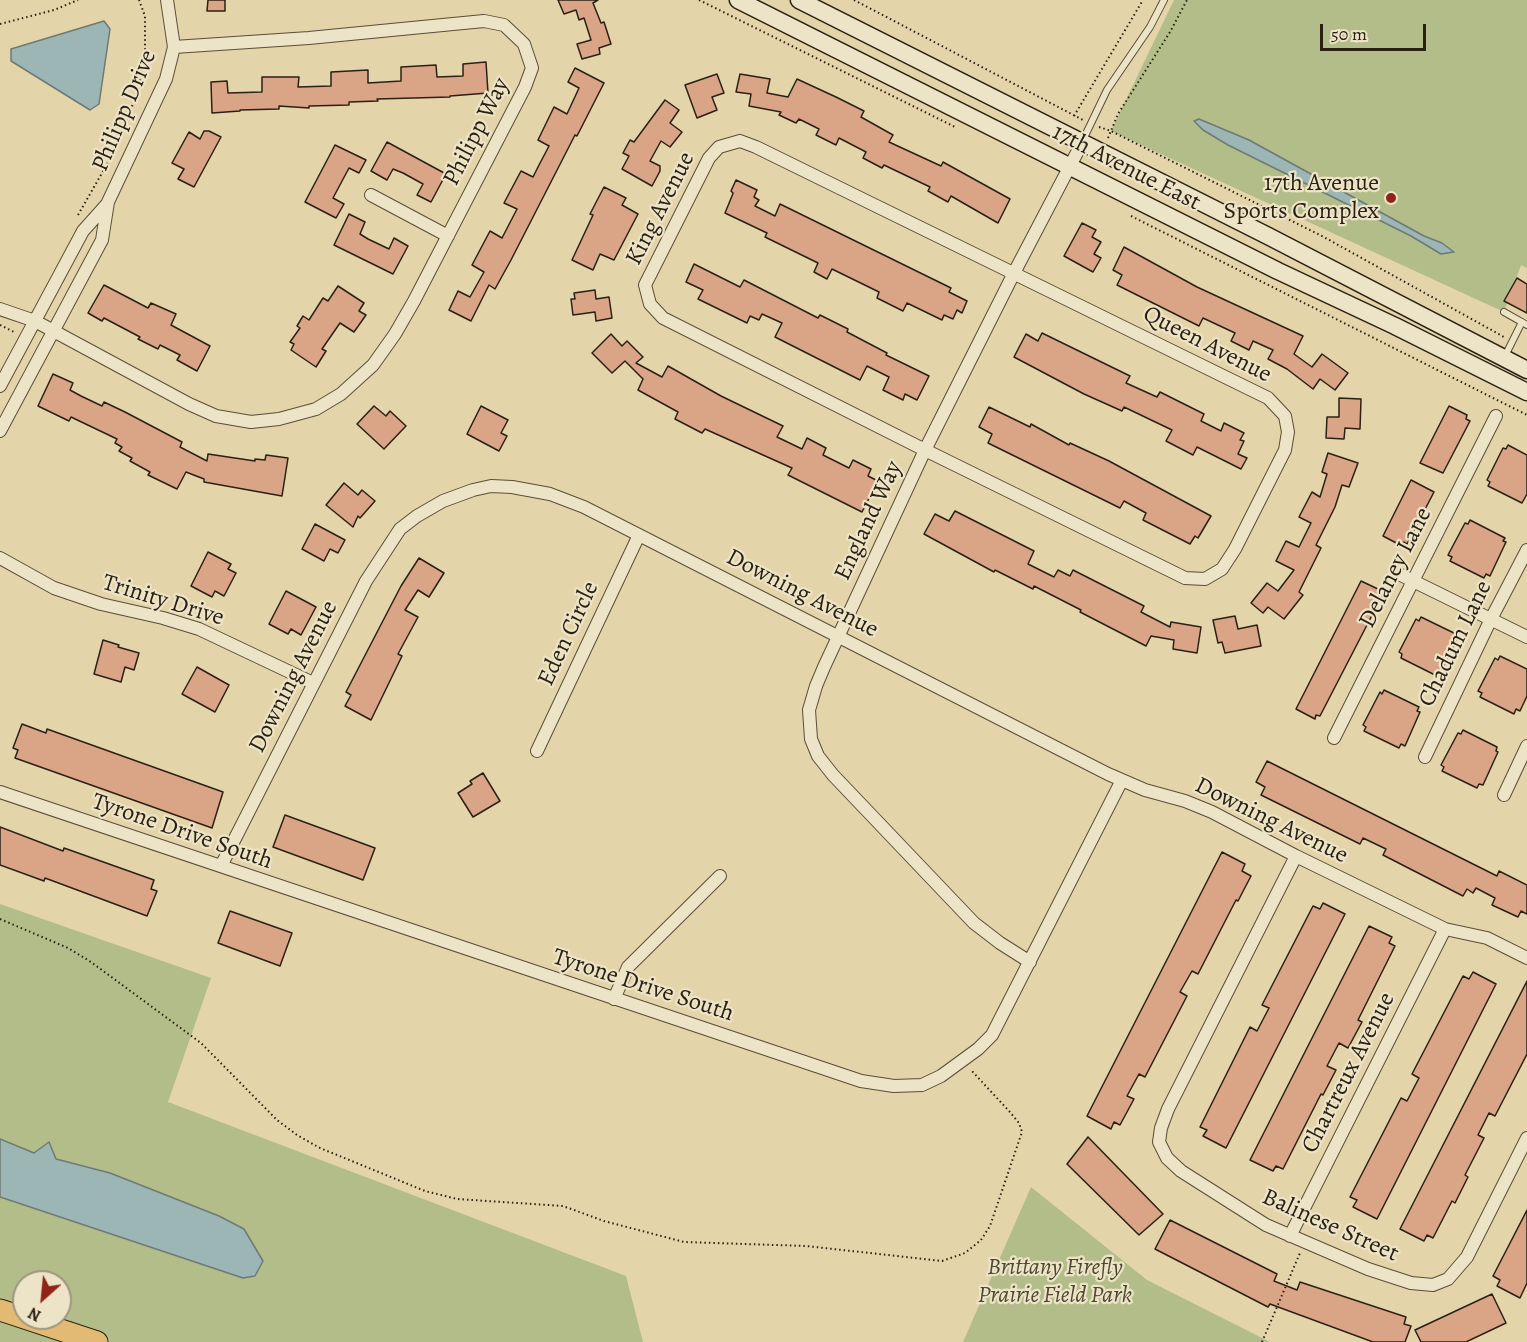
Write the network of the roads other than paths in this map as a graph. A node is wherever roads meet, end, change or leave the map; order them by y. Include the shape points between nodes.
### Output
1 (167, 0) edge
2 (738, 0) edge
3 (798, 0) edge
4 (1164, 0) edge
5 (174, 47) junction
6 (1082, 143) junction
7 (1070, 167) junction
8 (371, 195) dead end
9 (108, 202) junction
10 (448, 236) junction
11 (1014, 273) junction
12 (0, 309) edge
13 (1503, 312) dead end
14 (29, 319) junction
15 (1524, 323) edge
16 (53, 331) junction
17 (1504, 358) junction
18 (1527, 370) edge
19 (0, 386) edge
20 (1527, 392) edge
21 (1496, 416) dead end
22 (0, 431) edge
23 (925, 450) junction
24 (639, 535) junction
25 (1527, 550) edge
26 (0, 558) edge
27 (1401, 575) dead end
28 (1413, 581) junction
29 (1491, 619) junction
30 (838, 636) junction
31 (1527, 637) edge
32 (313, 683) junction
33 (1334, 738) dead end
34 (1527, 746) edge
35 (537, 751) dead end
36 (1425, 757) dead end
37 (1122, 780) junction
38 (0, 792) edge
39 (1504, 795) dead end
40 (1296, 856) junction
41 (221, 866) junction
42 (720, 876) dead end
43 (1445, 929) junction
44 (1527, 958) edge
45 (1030, 962) junction
46 (614, 999) junction
47 (1527, 1138) edge
48 (1290, 1236) junction
49 (0, 1310) edge
50 (97, 1342) edge

1 - 5 street, Philipp Drive
2 - 7 street, 17th Avenue East
3 - 6 street, 17th Avenue East
4 - 6 lane via 1107,90
5 - 9 street, Philipp Drive via 162,89
5 - 10 street, Philipp Way via 484,21 504,24 524,44 532,68
6 - 7 street, England Way
6 - 17 street, 17th Avenue East
7 - 11 street, England Way
7 - 20 street, 17th Avenue East
8 - 10 street
9 - 14 street, Philipp Drive via 83,231
9 - 16 street, Philipp Drive via 102,240
10 - 16 street, Philipp Way via 414,301 373,365 341,394 316,409 279,419 251,422 216,416
11 - 23 street, England Way
11 - 23 street, Queen Avenue via 1268,398 1285,416 1285,450 1235,549 1222,569 1205,579 1185,578
11 - 23 street, King Avenue via 740,141 719,147 709,158 645,285 651,304 663,318
12 - 14 street, Philipp Way
13 - 15 lane
14 - 16 street, Philipp Way
14 - 19 street, Philipp Drive
15 - 17 lane
16 - 22 street, Philipp Drive
17 - 18 street, 17th Avenue East
21 - 28 street, Delaney Lane
23 - 30 street, England Way
24 - 30 street, Downing Avenue
24 - 32 street, Downing Avenue via 584,507 533,489 490,486 443,501 400,529 387,546
24 - 35 street, Eden Circle
25 - 29 street, Chadum Lane
26 - 32 street, Trinity Drive via 54,588 82,598 199,629
27 - 28 street
28 - 29 street
28 - 33 street, Delaney Lane
29 - 31 street
29 - 36 street, Chadum Lane
30 - 37 street, Downing Avenue
30 - 45 street, England Way via 809,710 818,756 974,923
32 - 41 street, Downing Avenue
34 - 39 street
37 - 40 street, Downing Avenue via 1212,812
37 - 45 street, Tyrone Drive South
38 - 41 street, Tyrone Drive South
40 - 43 street, Downing Avenue
40 - 48 street, Balinese Street via 1168,1109 1159,1142 1167,1158 1181,1172
41 - 46 street, Tyrone Drive South
42 - 46 street via 628,967
43 - 44 street, Downing Avenue via 1486,938
43 - 48 street, Chartreux Avenue
45 - 46 street, Tyrone Drive South via 992,1035 963,1061 922,1084 894,1086 861,1081
47 - 48 street, Balinese Street via 1467,1257 1448,1279 1433,1284 1411,1283
49 - 50 highway

